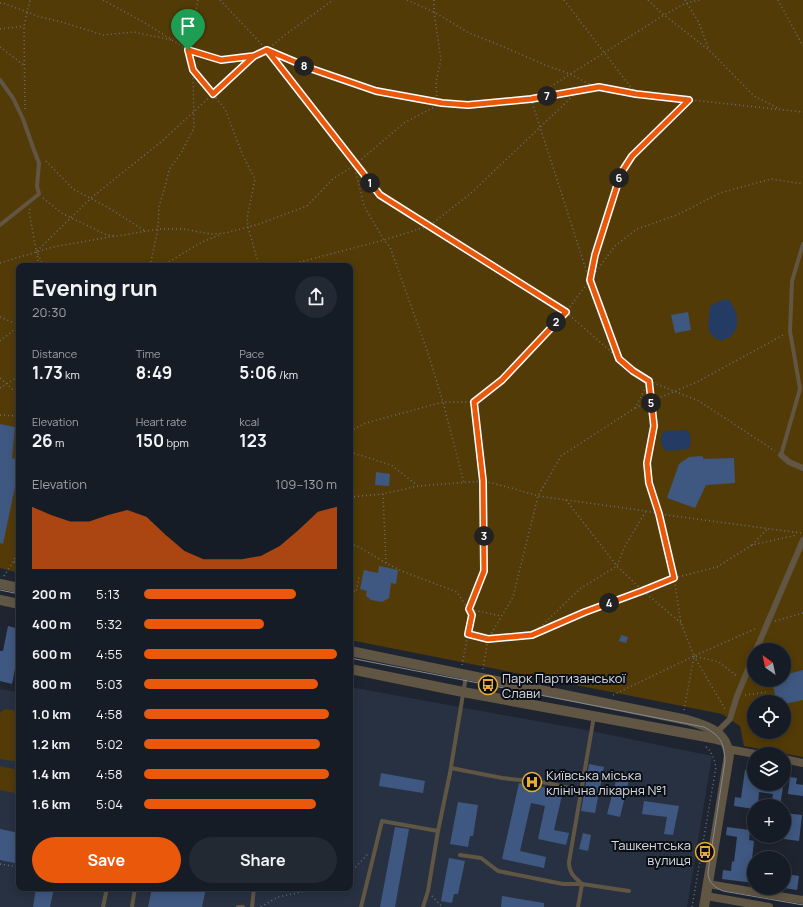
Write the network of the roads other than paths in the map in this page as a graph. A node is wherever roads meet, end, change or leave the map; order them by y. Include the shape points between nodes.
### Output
1 (0, 80) edge
2 (0, 224) edge
3 (803, 244) edge
4 (781, 456) joint
5 (803, 468) edge
6 (803, 540) edge
7 (1, 585) edge
8 (16, 588) edge
9 (0, 600) edge
10 (16, 603) edge
11 (759, 643) edge
12 (353, 652) edge
13 (353, 670) edge
14 (464, 671) junction
15 (747, 672) edge
16 (463, 692) junction
17 (594, 716) junction
18 (717, 732) junction
19 (726, 745) junction
20 (747, 752) edge
21 (791, 760) edge
22 (803, 763) edge
23 (451, 768) junction
24 (581, 791) junction
25 (438, 831) junction
26 (460, 855) dead end
27 (582, 884) junction
28 (708, 884) junction
29 (107, 891) edge
30 (135, 891) edge
31 (254, 891) edge
32 (629, 891) dead end
33 (706, 896) junction
34 (803, 900) edge
35 (104, 907) edge
36 (132, 907) edge
37 (238, 907) edge
38 (243, 907) edge
39 (252, 907) edge
40 (362, 907) edge
41 (423, 907) edge
42 (578, 907) edge
43 (704, 907) edge
44 (769, 907) edge

1 - 2 lane via 13,98 23,119 39,163 39,194
3 - 4 lane via 792,281 790,331 800,389
4 - 5 street
6 - 11 street
7 - 8 street
9 - 10 street
12 - 14 street
13 - 16 street
14 - 16 lane
14 - 18 street via 687,720
15 - 18 street via 730,719
16 - 17 street
16 - 23 lane
17 - 19 street
17 - 24 lane
18 - 19 street
19 - 20 street
19 - 28 street via 729,755
21 - 22 street
23 - 24 lane via 502,778 548,783
23 - 25 lane
24 - 27 lane via 568,862 573,877
25 - 40 lane via 384,821 381,823
25 - 41 lane
26 - 27 lane via 481,858 498,871 563,884
27 - 32 lane
27 - 42 lane
28 - 33 street
28 - 34 street
29 - 35 lane
30 - 36 lane
31 - 39 lane
33 - 43 street
33 - 44 street
37 - 38 lane

